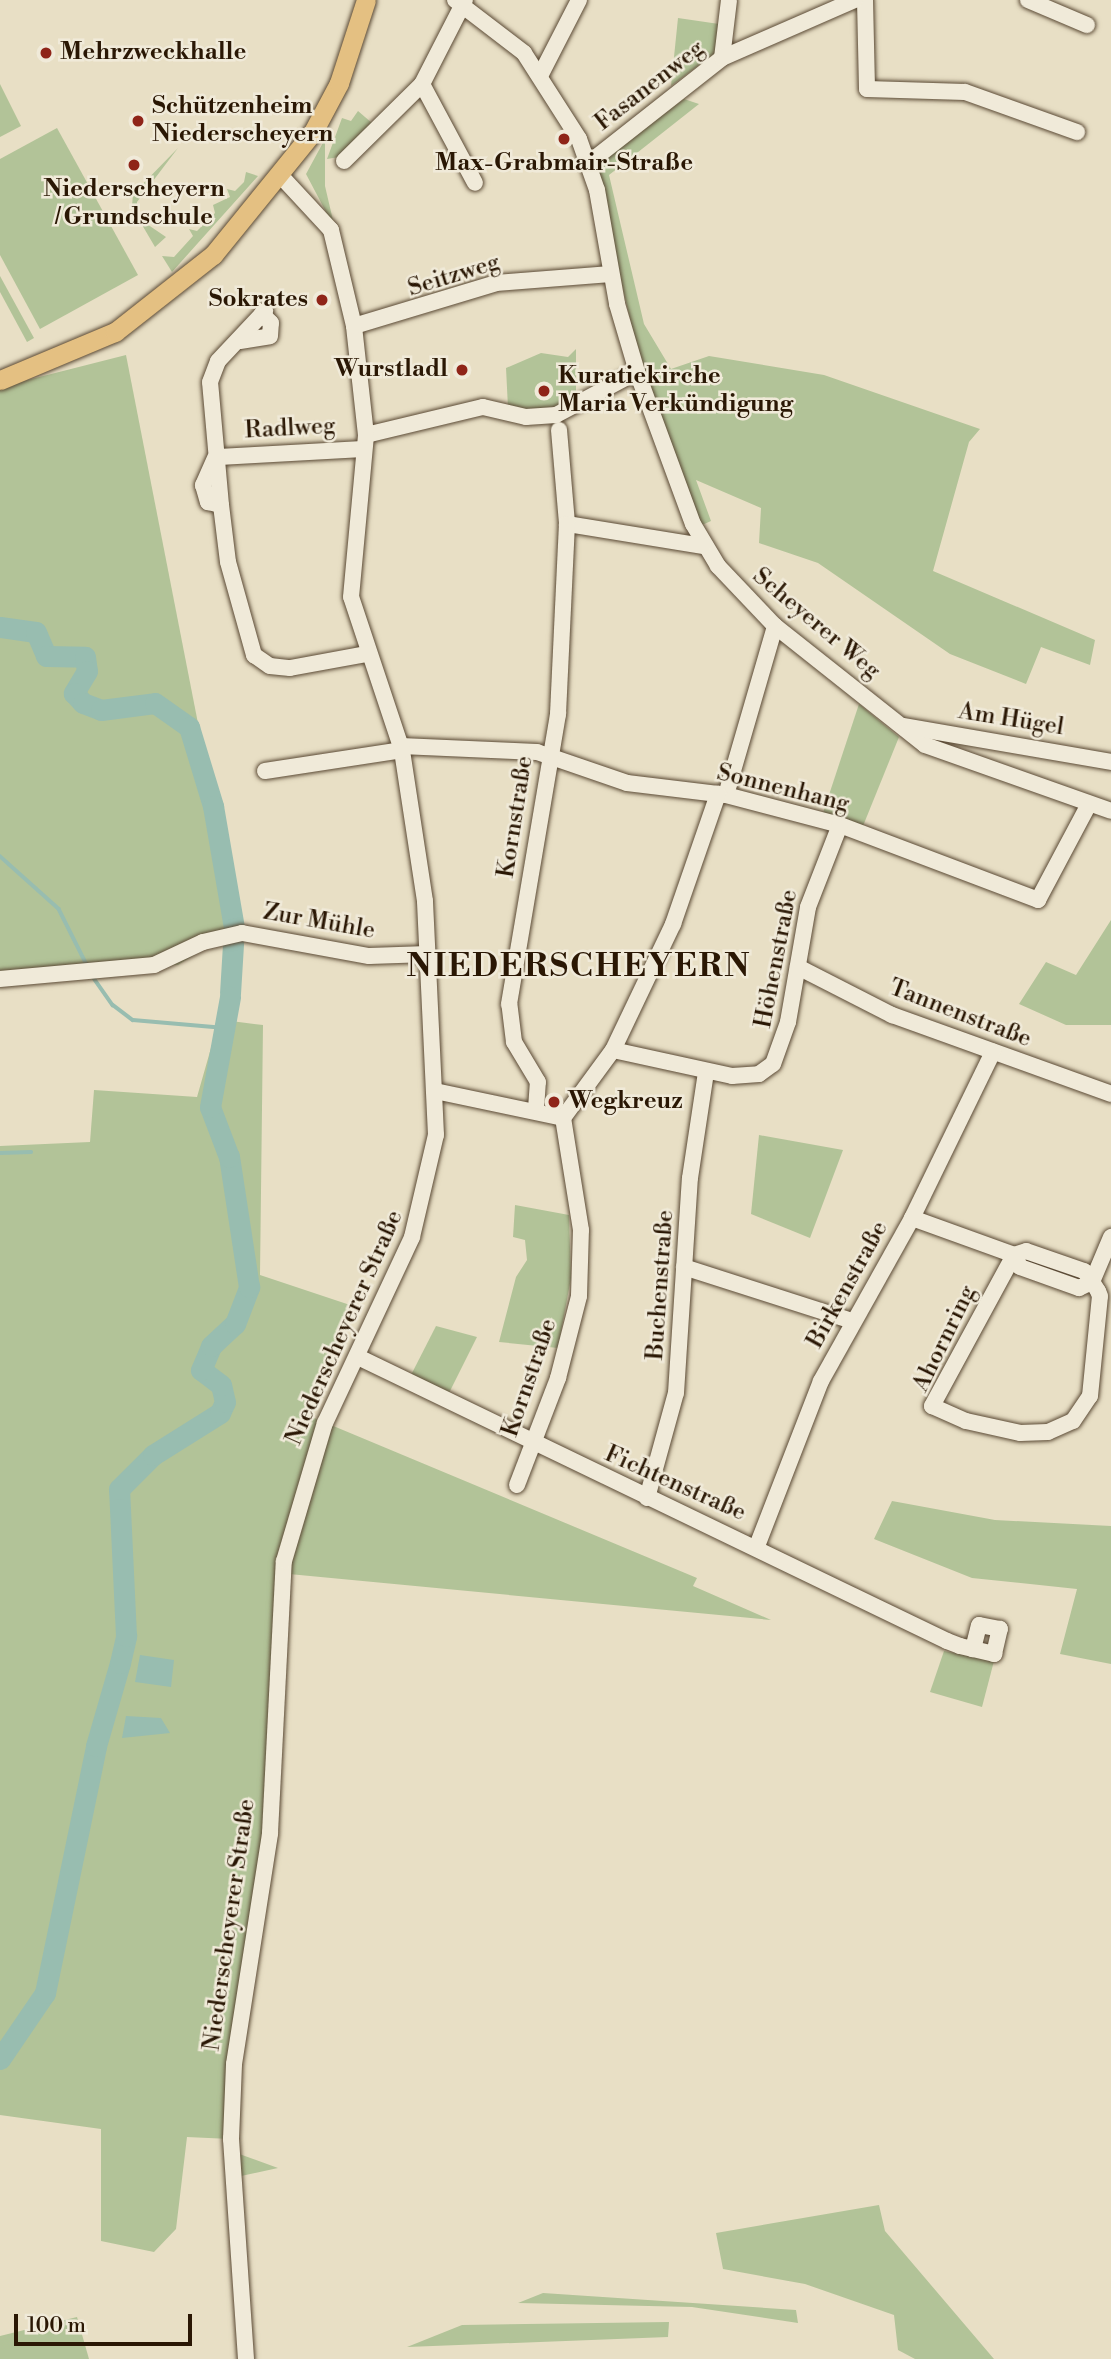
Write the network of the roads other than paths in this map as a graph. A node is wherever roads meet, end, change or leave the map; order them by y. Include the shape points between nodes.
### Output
1 (366, 0) edge
2 (579, 0) edge
3 (729, 0) edge
4 (855, 0) edge
5 (865, 0) edge
6 (1028, 0) edge
7 (461, 1) edge
8 (1087, 24) dead end
9 (722, 58) junction
10 (541, 74) junction
11 (422, 84) junction
12 (1077, 132) dead end
13 (344, 161) dead end
14 (590, 162) junction
15 (281, 176) junction
16 (475, 183) dead end
17 (611, 274) junction
18 (263, 312) dead end
19 (354, 326) junction
20 (637, 372) junction
21 (0, 380) edge
22 (559, 430) dead end
23 (365, 442) junction
24 (217, 457) junction
25 (567, 524) junction
26 (703, 545) junction
27 (775, 626) junction
28 (366, 654) junction
29 (902, 726) junction
30 (402, 748) junction
31 (547, 755) junction
32 (1111, 762) edge
33 (265, 771) dead end
34 (722, 794) junction
35 (1089, 804) junction
36 (1111, 811) edge
37 (840, 825) junction
38 (428, 954) junction
39 (798, 967) junction
40 (0, 979) edge
41 (612, 1050) junction
42 (993, 1052) junction
43 (706, 1072) junction
44 (435, 1091) junction
45 (1111, 1094) edge
46 (536, 1109) junction
47 (564, 1118) junction
48 (912, 1217) junction
49 (1111, 1237) edge
50 (1014, 1255) junction
51 (684, 1267) junction
52 (1092, 1282) junction
53 (852, 1321) junction
54 (358, 1357) junction
55 (532, 1443) junction
56 (517, 1485) dead end
57 (648, 1498) junction
58 (757, 1546) junction
59 (974, 1649) dead end
60 (246, 2359) edge

1 - 15 main road via 328,106
2 - 10 street
3 - 9 street
4 - 9 street, Fasanenweg
5 - 12 street via 864,87 881,94 965,92
6 - 8 street
7 - 10 street via 512,40
7 - 11 street
9 - 14 street, Fasanenweg
10 - 14 street
11 - 13 street
11 - 16 street
14 - 17 street
15 - 19 street, Niederscheyerer Straße via 331,230
15 - 21 main road via 212,255 135,319 62,358
17 - 19 street, Seitzweg via 496,283
17 - 20 street
18 - 24 street via 218,361 210,382
19 - 23 street, Niederscheyerer Straße
20 - 23 street via 556,415 526,417 483,407
20 - 26 street, Scheyerer Weg
22 - 25 street, Kornstraße
23 - 24 street, Radlweg
23 - 28 street, Niederscheyerer Straße via 350,578
24 - 28 street via 204,485 208,502 221,505 228,562 254,655 270,666 290,668
25 - 26 street
25 - 31 street, Kornstraße via 558,714
26 - 27 street, Scheyerer Weg
27 - 29 street, Scheyerer Weg
27 - 34 street
28 - 30 street, Niederscheyerer Straße
29 - 32 street, Am Hügel
29 - 35 street, Scheyerer Weg via 955,760
30 - 31 street, Sonnenhang
30 - 33 street, Sonnenhang
30 - 38 street, Niederscheyerer Straße
31 - 34 street, Sonnenhang via 605,778
31 - 46 street, Kornstraße via 509,1003 514,1042 538,1082
34 - 37 street, Sonnenhang
34 - 41 street via 673,924
35 - 36 street, Scheyerer Weg
35 - 37 street, Sonnenhang via 1038,900
37 - 39 street, Höhenstraße via 808,907
38 - 40 street, Zur Mühle via 369,956 248,933 225,935 170,960 101,972
38 - 44 street, Niederscheyerer Straße
39 - 42 street, Tannenstraße via 892,1015
39 - 43 street, Höhenstraße via 773,1064 749,1076
41 - 43 street, Höhenstraße
41 - 47 street
42 - 45 street, Tannenstraße
42 - 48 street, Birkenstraße
43 - 51 street, Buchenstraße
44 - 46 street
44 - 54 street, Niederscheyerer Straße via 436,1135 425,1197
46 - 47 street
47 - 55 street, Kornstraße via 581,1230 579,1296 558,1378
48 - 50 street
48 - 53 street, Birkenstraße
49 - 52 street
50 - 52 street via 1026,1251 1084,1271
50 - 52 street, Ahornring via 932,1406 966,1421 1020,1433 1048,1432 1073,1421 1093,1381 1101,1301
51 - 53 street
51 - 57 street, Buchenstraße via 676,1393
53 - 58 street, Birkenstraße via 794,1443
54 - 55 street, Fichtenstraße
54 - 60 street, Niederscheyerer Straße via 325,1423 296,1503 279,1594 270,1833 234,2064 231,2139
55 - 56 street, Kornstraße
55 - 57 street, Fichtenstraße
57 - 58 street, Fichtenstraße
58 - 59 street, Fichtenstraße

